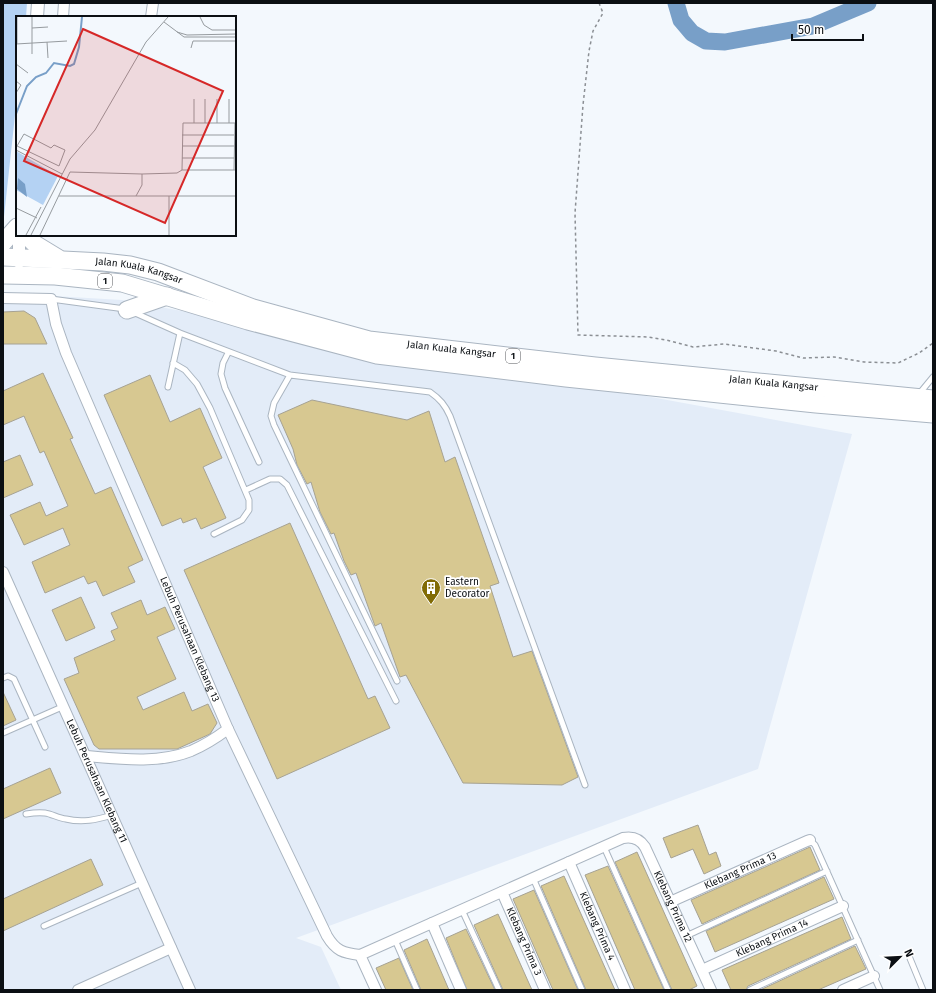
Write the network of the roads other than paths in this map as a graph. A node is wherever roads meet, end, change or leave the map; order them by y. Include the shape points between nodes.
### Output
1 (38, 3) edge
2 (64, 3) edge
3 (153, 3) edge
4 (37, 16) edge
5 (63, 16) edge
6 (152, 16) edge
7 (16, 228) edge
8 (19, 236) edge
9 (27, 236) edge
10 (3, 243) edge
11 (60, 260) junction
12 (11, 261) edge
13 (3, 275) edge
14 (65, 277) junction
15 (167, 296) junction
16 (3, 298) edge
17 (51, 299) junction
18 (127, 310) junction
19 (180, 333) junction
20 (228, 352) junction
21 (173, 363) junction
22 (290, 375) junction
23 (933, 377) edge
24 (168, 387) dead end
25 (916, 398) junction
26 (933, 399) edge
27 (933, 414) edge
28 (259, 462) dead end
29 (246, 490) junction
30 (214, 534) dead end
31 (3, 572) edge
32 (3, 678) edge
33 (397, 681) dead end
34 (396, 701) dead end
35 (62, 707) junction
36 (32, 720) junction
37 (228, 729) junction
38 (3, 733) edge
39 (45, 747) dead end
40 (86, 756) junction
41 (586, 785) dead end
42 (26, 814) dead end
43 (112, 815) junction
44 (810, 840) joint
45 (604, 847) junction
46 (569, 862) junction
47 (827, 871) junction
48 (533, 878) junction
49 (142, 883) junction
50 (502, 892) junction
51 (670, 902) junction
52 (843, 906) junction
53 (462, 910) junction
54 (432, 923) junction
55 (44, 926) dead end
56 (686, 936) junction
57 (395, 940) junction
58 (858, 940) junction
59 (171, 948) junction
60 (360, 955) junction
61 (909, 956) dead end
62 (702, 970) junction
63 (874, 976) junction
64 (78, 990) edge
65 (190, 990) edge
66 (376, 990) edge
67 (417, 990) edge
68 (461, 990) edge
69 (499, 990) edge
70 (545, 990) edge
71 (582, 990) edge
72 (626, 990) edge
73 (668, 990) edge
74 (711, 990) edge
75 (750, 990) edge
76 (843, 990) edge
77 (880, 990) edge
78 (924, 990) edge

1 - 4 street
2 - 5 street
3 - 6 street
7 - 10 highway
8 - 12 street
9 - 11 highway
11 - 12 highway, Jalan Kuala Kangsar / 1
11 - 25 highway, Jalan Kuala Kangsar / 1 via 123,264 158,272 253,308 369,340 595,366
12 - 14 highway
13 - 14 highway, Jalan Kuala Kangsar / 1
14 - 15 highway, Jalan Kuala Kangsar / 1 via 122,283
15 - 18 highway
15 - 27 highway, Jalan Kuala Kangsar / 1 via 377,355 566,378
16 - 17 street
17 - 18 lane
17 - 37 street, Lebuh Perusahaan Klebang 13 via 66,353
18 - 19 lane
19 - 20 lane
19 - 21 lane
20 - 22 lane
20 - 28 lane via 221,374
21 - 24 lane
21 - 29 lane via 185,370 197,384
22 - 33 lane via 274,403 271,416 274,425
22 - 41 lane via 430,392 444,404
23 - 25 lane
25 - 26 highway, Jalan Kuala Kangsar / 1
29 - 30 lane via 250,500 249,510 242,520
29 - 34 lane via 270,479 280,479 287,485
31 - 35 street, Lebuh Perusahaan Klebang 11
32 - 36 lane via 8,676 14,679
35 - 36 lane
35 - 40 street, Lebuh Perusahaan Klebang 11
36 - 38 lane
36 - 39 lane
37 - 40 street via 190,752 169,757 135,760
37 - 60 street, Lebuh Perusahaan Klebang 13 via 327,936 340,951
40 - 43 street, Lebuh Perusahaan Klebang 11
42 - 43 lane via 39,812 65,820 84,821
43 - 49 street, Lebuh Perusahaan Klebang 11
44 - 47 lane
44 - 51 street, Klebang Prima 13
45 - 46 street
45 - 51 street, Klebang Prima 12 via 623,838 633,837 642,842
45 - 73 lane
46 - 48 street
46 - 72 street, Klebang Prima 4
47 - 52 lane
47 - 56 lane
48 - 50 street
48 - 71 lane
49 - 55 lane
49 - 59 street, Lebuh Perusahaan Klebang 11
50 - 53 street
50 - 70 street, Klebang Prima 3
51 - 56 street, Klebang Prima 12
52 - 58 lane
52 - 62 street, Klebang Prima 14
53 - 54 street
53 - 69 lane
54 - 57 street
54 - 68 street
56 - 62 street, Klebang Prima 12
57 - 60 street
57 - 67 lane
58 - 63 lane
58 - 75 lane
59 - 64 street
59 - 65 street, Lebuh Perusahaan Klebang 11
60 - 66 street
61 - 78 lane
62 - 74 street, Klebang Prima 12
63 - 76 street
63 - 77 lane

